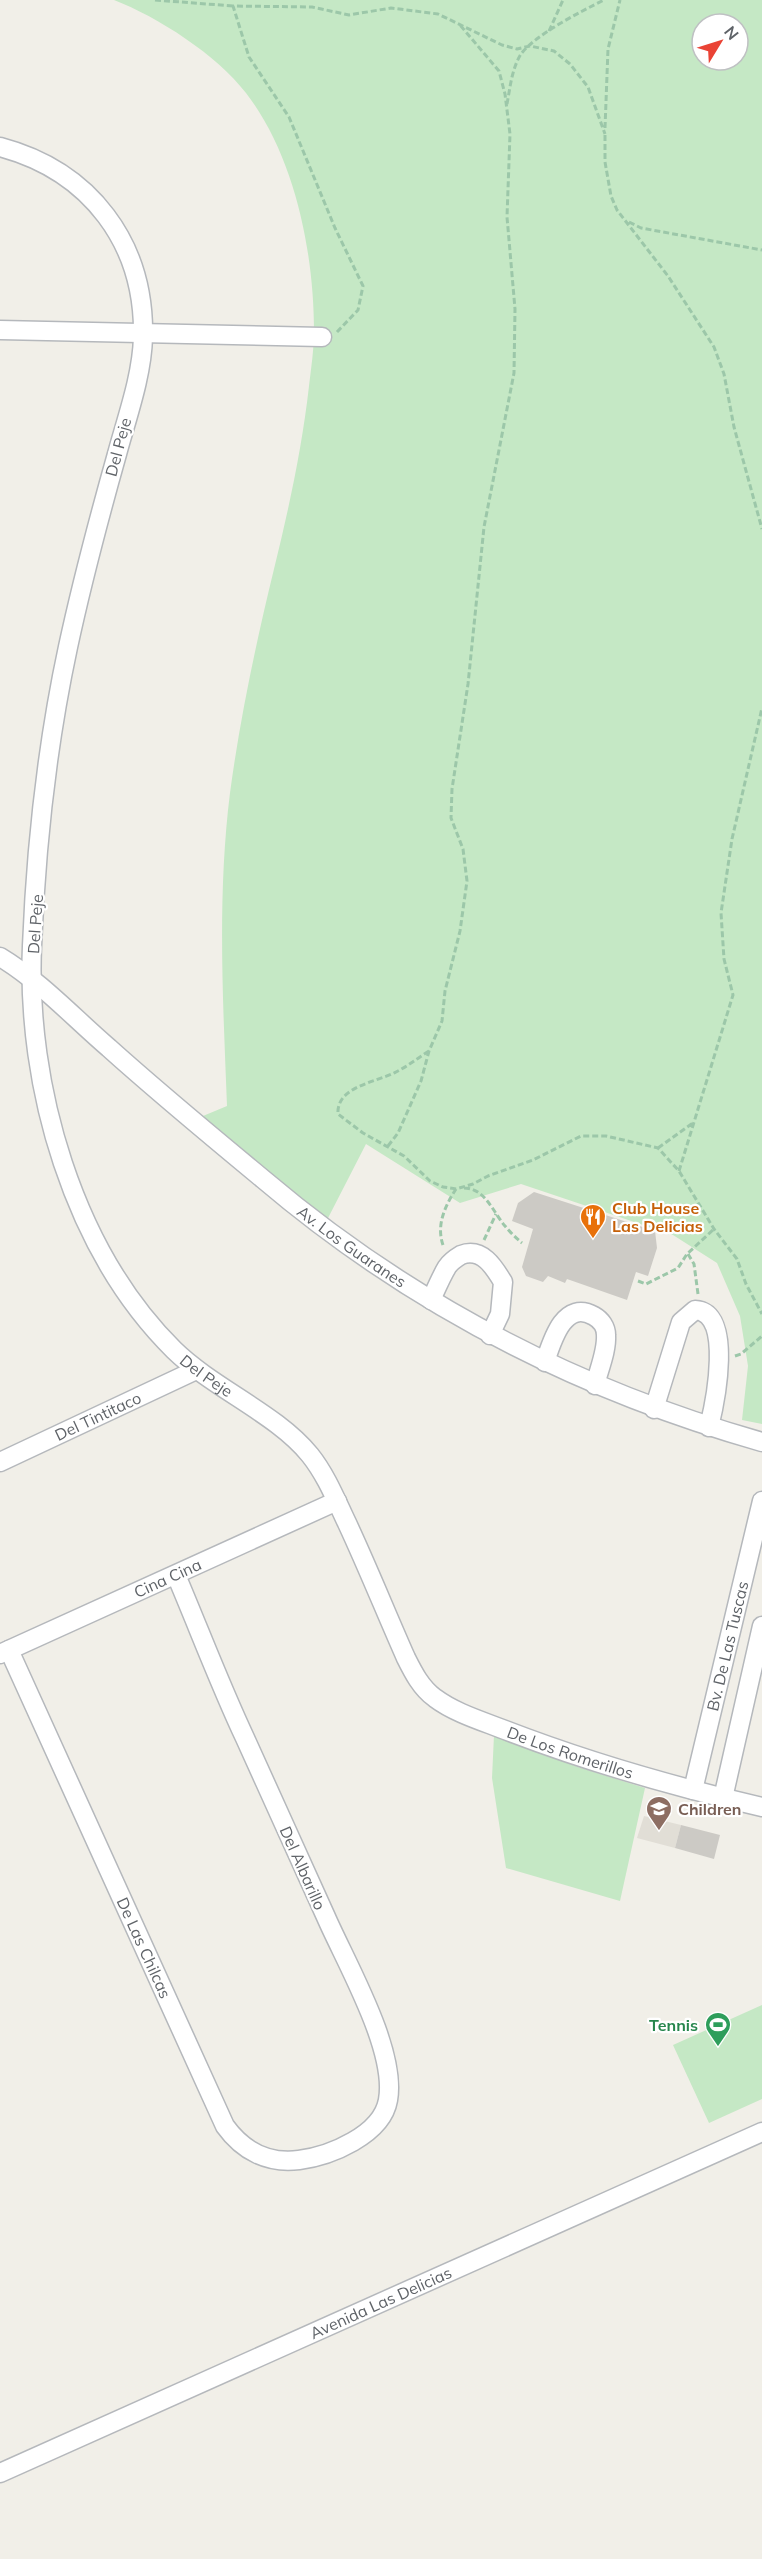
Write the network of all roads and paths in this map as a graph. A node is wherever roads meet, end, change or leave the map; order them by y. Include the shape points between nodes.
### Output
1 (155, 0) edge
2 (563, 0) edge
3 (604, 0) edge
4 (620, 0) edge
5 (233, 6) junction
6 (460, 25) junction
7 (547, 34) junction
8 (530, 46) junction
9 (507, 109) junction
10 (605, 134) junction
11 (0, 147) edge
12 (627, 222) junction
13 (762, 250) edge
14 (0, 330) edge
15 (143, 332) junction
16 (322, 337) joint
17 (762, 529) edge
18 (762, 708) edge
19 (0, 957) edge
20 (32, 982) junction
21 (429, 1051) junction
22 (695, 1122) junction
23 (388, 1146) junction
24 (658, 1148) junction
25 (679, 1171) junction
26 (456, 1189) junction
27 (496, 1214) junction
28 (714, 1228) junction
29 (522, 1243) dead end
30 (478, 1253) junction
31 (687, 1254) junction
32 (450, 1264) junction
33 (638, 1281) dead end
34 (430, 1300) junction
35 (698, 1310) junction
36 (762, 1314) edge
37 (490, 1335) junction
38 (762, 1336) edge
39 (719, 1359) junction
40 (545, 1362) junction
41 (196, 1370) junction
42 (595, 1384) junction
43 (654, 1408) junction
44 (709, 1427) junction
45 (762, 1442) edge
46 (0, 1462) edge
47 (337, 1501) junction
48 (762, 1501) edge
49 (176, 1575) junction
50 (762, 1626) edge
51 (4, 1652) edge
52 (406, 1658) joint
53 (693, 1790) junction
54 (723, 1798) junction
55 (762, 1807) edge
56 (762, 2132) edge
57 (340, 2148) joint
58 (0, 2473) edge

1 - 5 path
2 - 7 path
3 - 7 path
4 - 10 path via 608,49
5 - 6 path via 312,7 350,15 391,8 438,14
5 - 16 path via 249,57 289,117 363,286 358,310 340,330
6 - 8 path via 502,45 517,49
6 - 9 path via 499,71
7 - 8 path
8 - 9 path via 514,67
8 - 10 path via 554,51 570,64 588,87
9 - 21 path via 514,373 484,527 468,684 452,789 451,818 463,849 465,891 460,931 442,1021
10 - 12 path via 611,196
11 - 15 street, Del Peje via 31,156 67,176 106,215 134,271
12 - 13 path via 641,228
12 - 17 path via 714,346
14 - 15 street
15 - 16 street
15 - 20 street, Del Peje via 137,373 91,547 55,709 44,796
18 - 22 path via 732,839 721,913 724,959 733,995
19 - 20 street, Av. Los Guaranes
20 - 34 street, Av. Los Guaranes via 299,1209
20 - 41 street, Del Peje via 47,1100 56,1139 82,1209 108,1264 127,1292 174,1350
21 - 23 path via 422,1081
21 - 23 path via 395,1073 359,1086 338,1109 346,1121
22 - 24 path
22 - 25 path
23 - 26 path via 430,1181
24 - 25 path
24 - 26 path via 606,1136 580,1136 533,1160
25 - 28 path
26 - 27 path via 472,1188 487,1199
26 - 32 path via 442,1220 441,1238
27 - 29 path
27 - 30 path
28 - 31 path
28 - 36 path via 737,1259
30 - 32 street via 467,1253
30 - 37 street via 503,1282 500,1314
31 - 33 path via 678,1268 646,1284
31 - 35 path via 694,1264 698,1284
32 - 34 street
34 - 37 street, Av. Los Guaranes
35 - 39 street via 710,1316 714,1324
35 - 43 street via 681,1322
37 - 40 street, Av. Los Guaranes
38 - 39 path via 741,1354
39 - 44 street via 717,1397
40 - 42 street, Av. Los Guaranes
40 - 42 street via 567,1317 588,1313 604,1324 606,1333
41 - 46 street, Del Tintitaco
41 - 47 street, Del Peje via 302,1445
42 - 43 street, Av. Los Guaranes
43 - 44 street, Av. Los Guaranes
44 - 45 street, Av. Los Guaranes
47 - 49 street, Cina Cina
47 - 52 street, Del Peje
48 - 53 street, Bv. De Las Tuscas
49 - 51 street, Cina Cina
49 - 57 street, Del Albarillo via 380,2040 390,2083 388,2102 371,2128
50 - 54 street, Bv. De Las Tuscas
51 - 57 street, De Las Chilcas via 225,2127 236,2142 270,2160 313,2158
52 - 53 street, De Los Romerillos via 434,1697 464,1714 568,1752
53 - 54 street, De Los Romerillos
54 - 55 street, De Los Romerillos
56 - 58 street, Avenida Las Delicias

